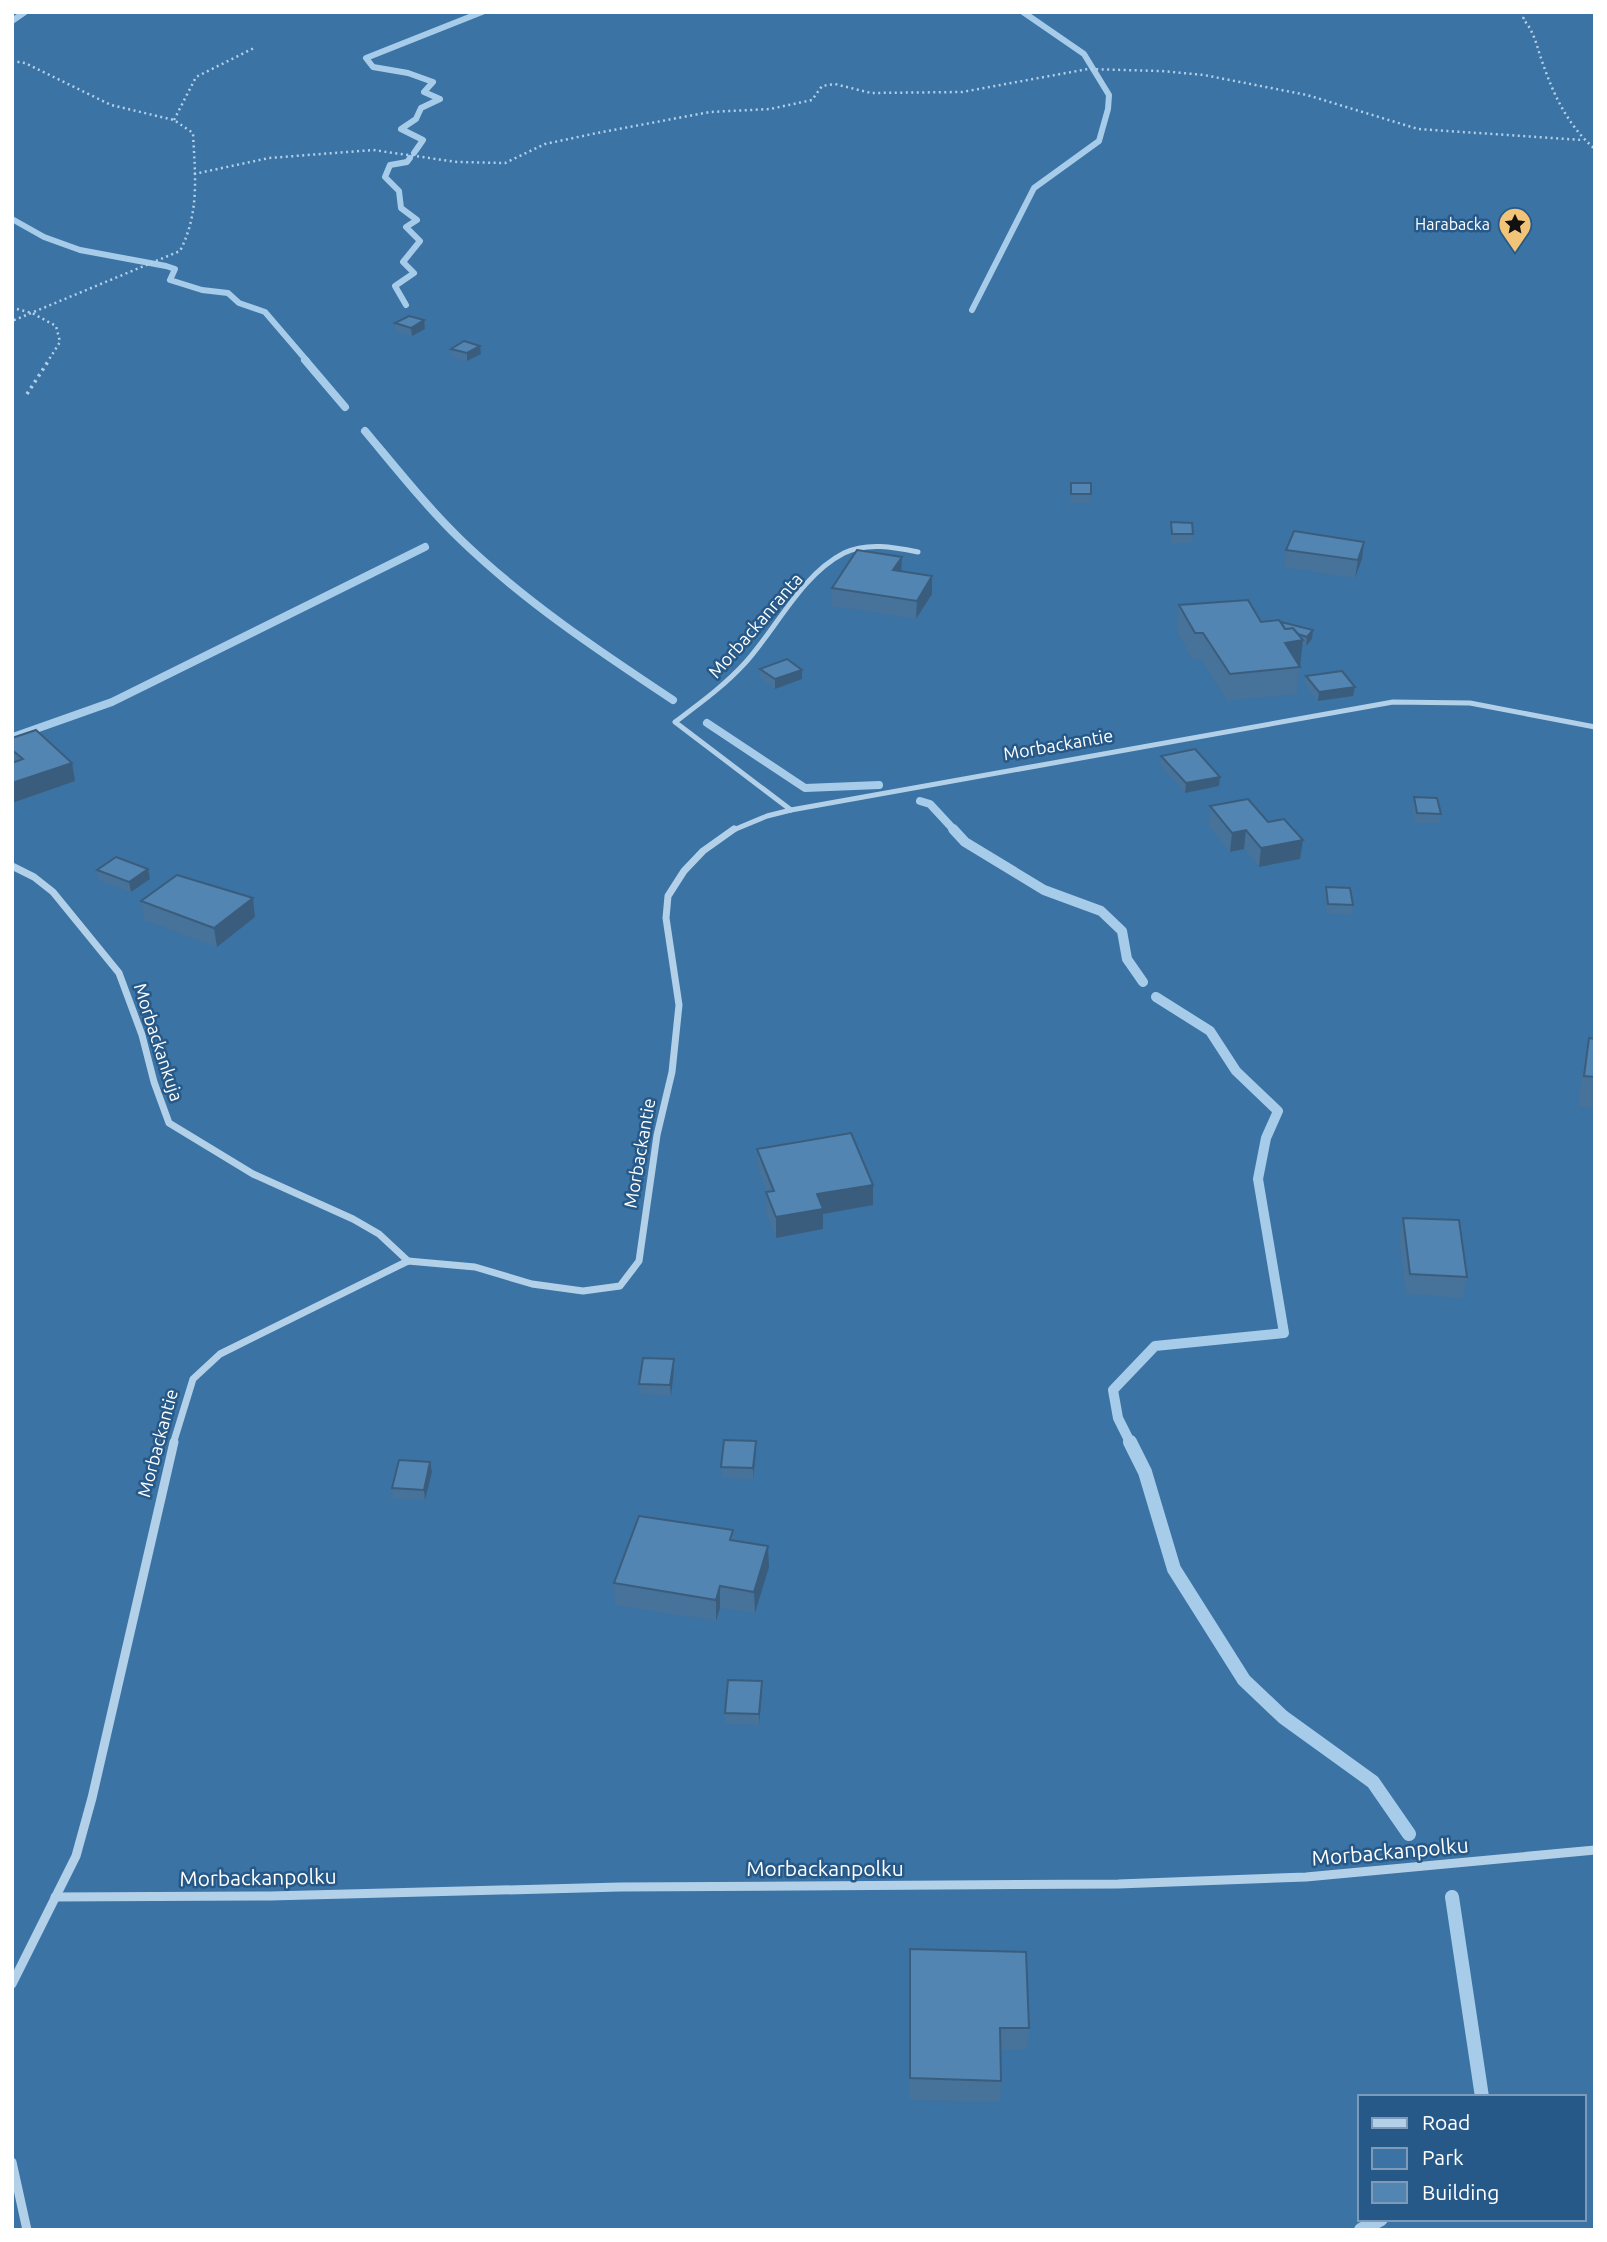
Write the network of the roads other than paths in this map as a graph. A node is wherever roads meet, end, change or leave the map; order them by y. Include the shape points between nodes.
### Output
1 (918, 552) dead end
2 (1595, 727) edge
3 (791, 810) junction
4 (12, 866) edge
5 (408, 1261) junction
6 (1595, 1850) edge
7 (55, 1897) junction
8 (12, 1984) edge
9 (12, 2162) edge
10 (27, 2230) edge

1 - 3 street, Morbackanranta via 869,546 832,560 725,683 675,722
2 - 3 street, Morbackantie via 1465,700 1393,702
3 - 5 street, Morbackantie via 733,830 684,871 668,896 666,918 679,1005 672,1072 657,1135 639,1261 620,1286 583,1292 532,1284 475,1267
4 - 5 street, Morbackankuja via 53,892 119,973 169,1123 253,1174 362,1224
5 - 7 street, Morbackantie via 240,1343 193,1379 179,1419 92,1798 76,1856
6 - 7 street, Morbackanpolku via 1306,1877 1118,1884
7 - 8 street, Morbackantie
9 - 10 street

